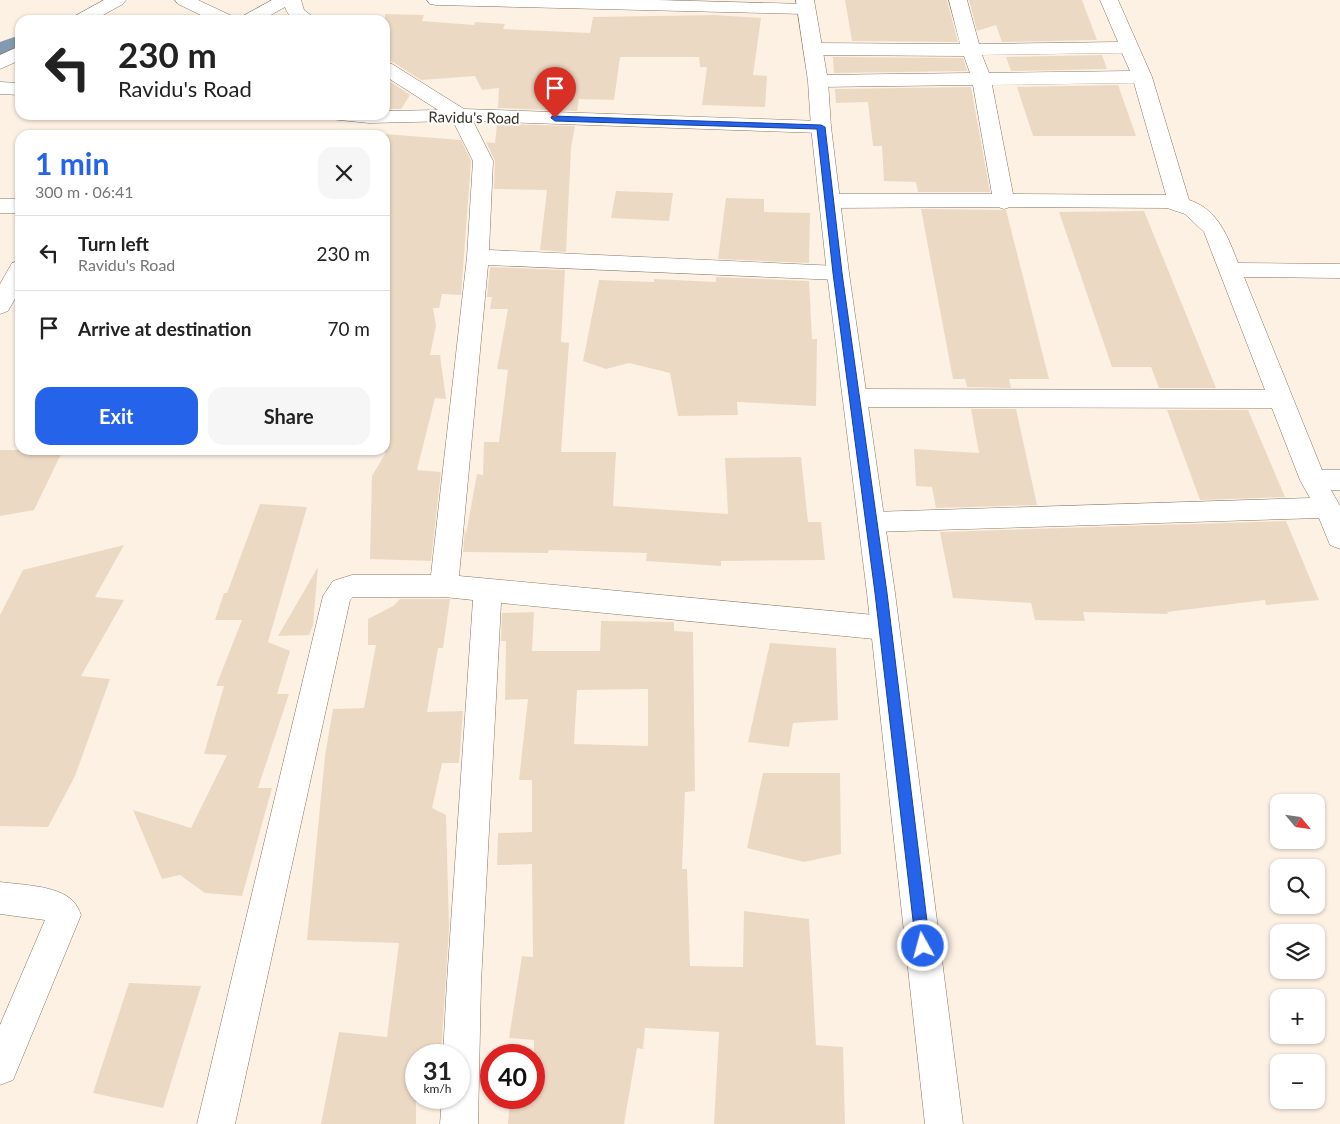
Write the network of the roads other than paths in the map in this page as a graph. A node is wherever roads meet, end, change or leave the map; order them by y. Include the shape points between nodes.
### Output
1 (101, 0) edge
2 (116, 0) edge
3 (184, 0) edge
4 (285, 0) edge
5 (292, 0) edge
6 (436, 0) edge
7 (958, 0) edge
8 (1108, 0) edge
9 (805, 4) edge
10 (78, 15) edge
11 (81, 15) edge
12 (216, 15) edge
13 (258, 15) edge
14 (299, 15) edge
15 (1128, 47) junction
16 (812, 49) junction
17 (972, 50) junction
18 (15, 55) edge
19 (0, 63) edge
20 (390, 71) edge
21 (1142, 77) junction
22 (982, 81) junction
23 (818, 82) junction
24 (0, 88) edge
25 (15, 90) edge
26 (460, 115) junction
27 (390, 117) edge
28 (821, 127) junction
29 (830, 201) junction
30 (1004, 202) junction
31 (1179, 203) junction
32 (0, 206) edge
33 (15, 206) edge
34 (478, 257) junction
35 (1230, 270) junction
36 (1340, 271) edge
37 (838, 273) junction
38 (15, 278) edge
39 (0, 306) edge
40 (856, 398) junction
41 (1280, 400) junction
42 (1313, 480) junction
43 (1340, 480) edge
44 (1328, 508) junction
45 (872, 522) junction
46 (1340, 538) edge
47 (444, 586) junction
48 (488, 590) junction
49 (885, 628) junction
50 (0, 898) edge
51 (0, 1067) edge
52 (216, 1124) edge
53 (459, 1124) edge
54 (944, 1124) edge

1 - 10 street
2 - 11 street
3 - 12 street
4 - 13 street
5 - 14 street
6 - 9 street
7 - 17 street
8 - 15 street
9 - 16 street
15 - 17 street
15 - 21 street
16 - 17 street
16 - 23 street
17 - 22 street
18 - 19 street
20 - 26 street
21 - 22 street
21 - 31 street
22 - 23 street
22 - 30 street
23 - 28 street
24 - 25 street
26 - 27 street, Ravidu's Road
26 - 28 street, Ravidu's Road
26 - 34 street via 483,161
28 - 29 street
29 - 30 street
29 - 37 street
30 - 31 street via 1146,200
31 - 35 street via 1204,216 1214,230
32 - 33 street
34 - 37 street
34 - 47 street
35 - 36 street
35 - 41 street
37 - 40 street
38 - 39 street
40 - 41 street
40 - 45 street
41 - 42 street
42 - 43 street
42 - 44 street
44 - 45 street
44 - 46 street
45 - 49 street
47 - 48 street
47 - 52 street via 352,586 343,589 338,596
48 - 49 street
48 - 53 street via 464,982
49 - 54 street
50 - 51 street via 52,905 61,909 64,915

